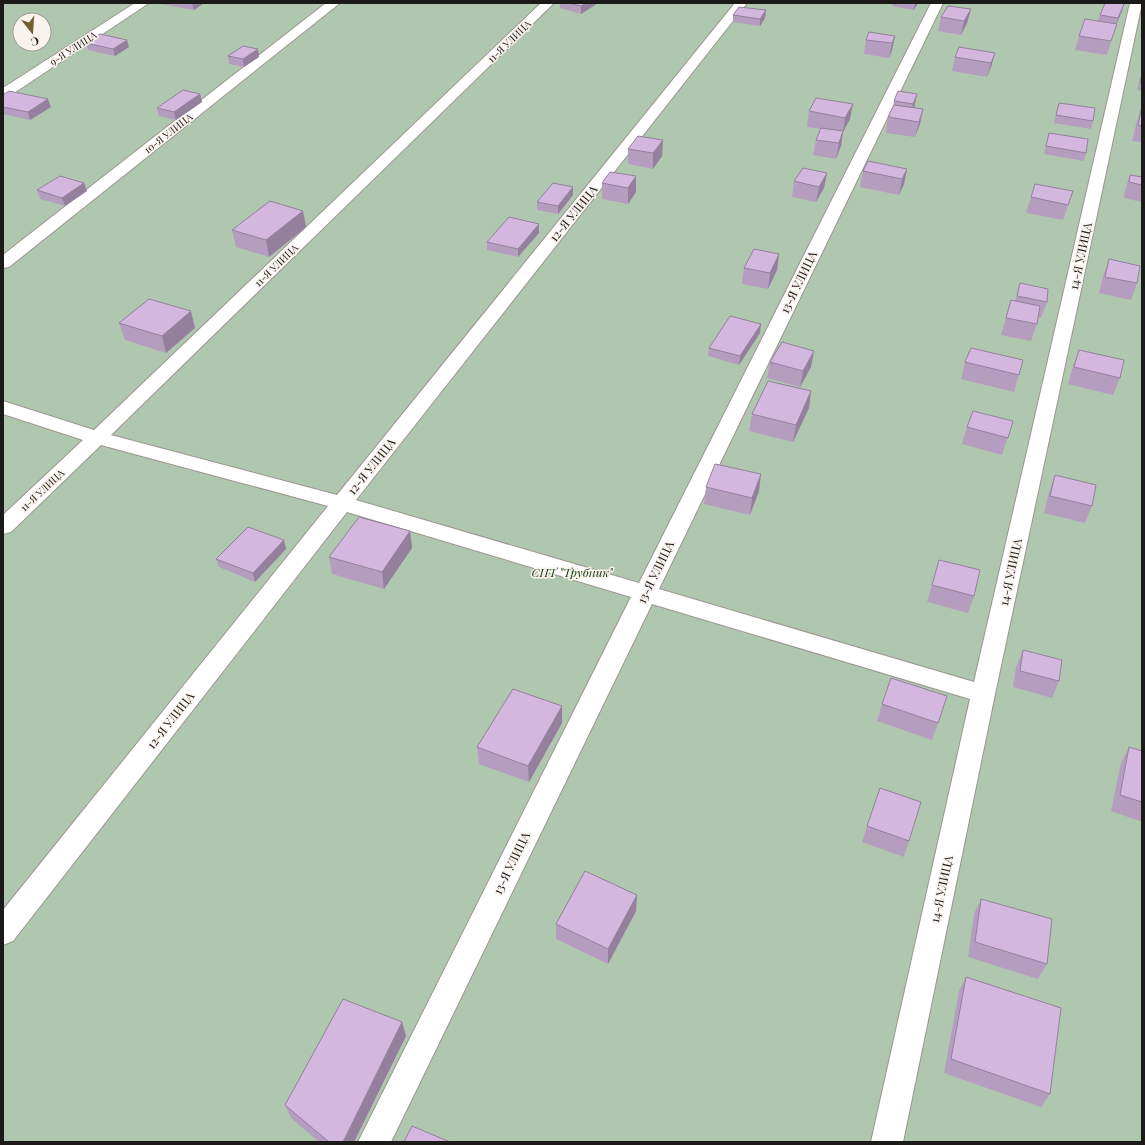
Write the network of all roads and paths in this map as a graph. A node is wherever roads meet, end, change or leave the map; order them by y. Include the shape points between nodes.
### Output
1 (143, 3) edge
2 (334, 3) edge
3 (548, 3) edge
4 (741, 3) edge
5 (937, 3) edge
6 (1136, 3) edge
7 (3, 94) edge
8 (3, 263) edge
9 (3, 407) edge
10 (97, 438) junction
11 (342, 503) junction
12 (3, 527) edge
13 (644, 593) junction
14 (983, 694) junction
15 (3, 932) edge
16 (374, 1142) edge
17 (887, 1142) edge

1 - 7 lane, 9-Я УЛИЦА
2 - 8 lane, 10-Я УЛИЦА
3 - 10 lane, 11-Я УЛИЦА
4 - 11 lane, 12-Я УЛИЦА
5 - 13 lane, 13-Я УЛИЦА
6 - 14 lane, 14-Я УЛИЦА
9 - 10 lane
10 - 11 lane
10 - 12 lane, 11-Я УЛИЦА
11 - 13 lane
11 - 15 lane, 12-Я УЛИЦА
13 - 14 lane
13 - 16 lane, 13-Я УЛИЦА
14 - 17 lane, 14-Я УЛИЦА

